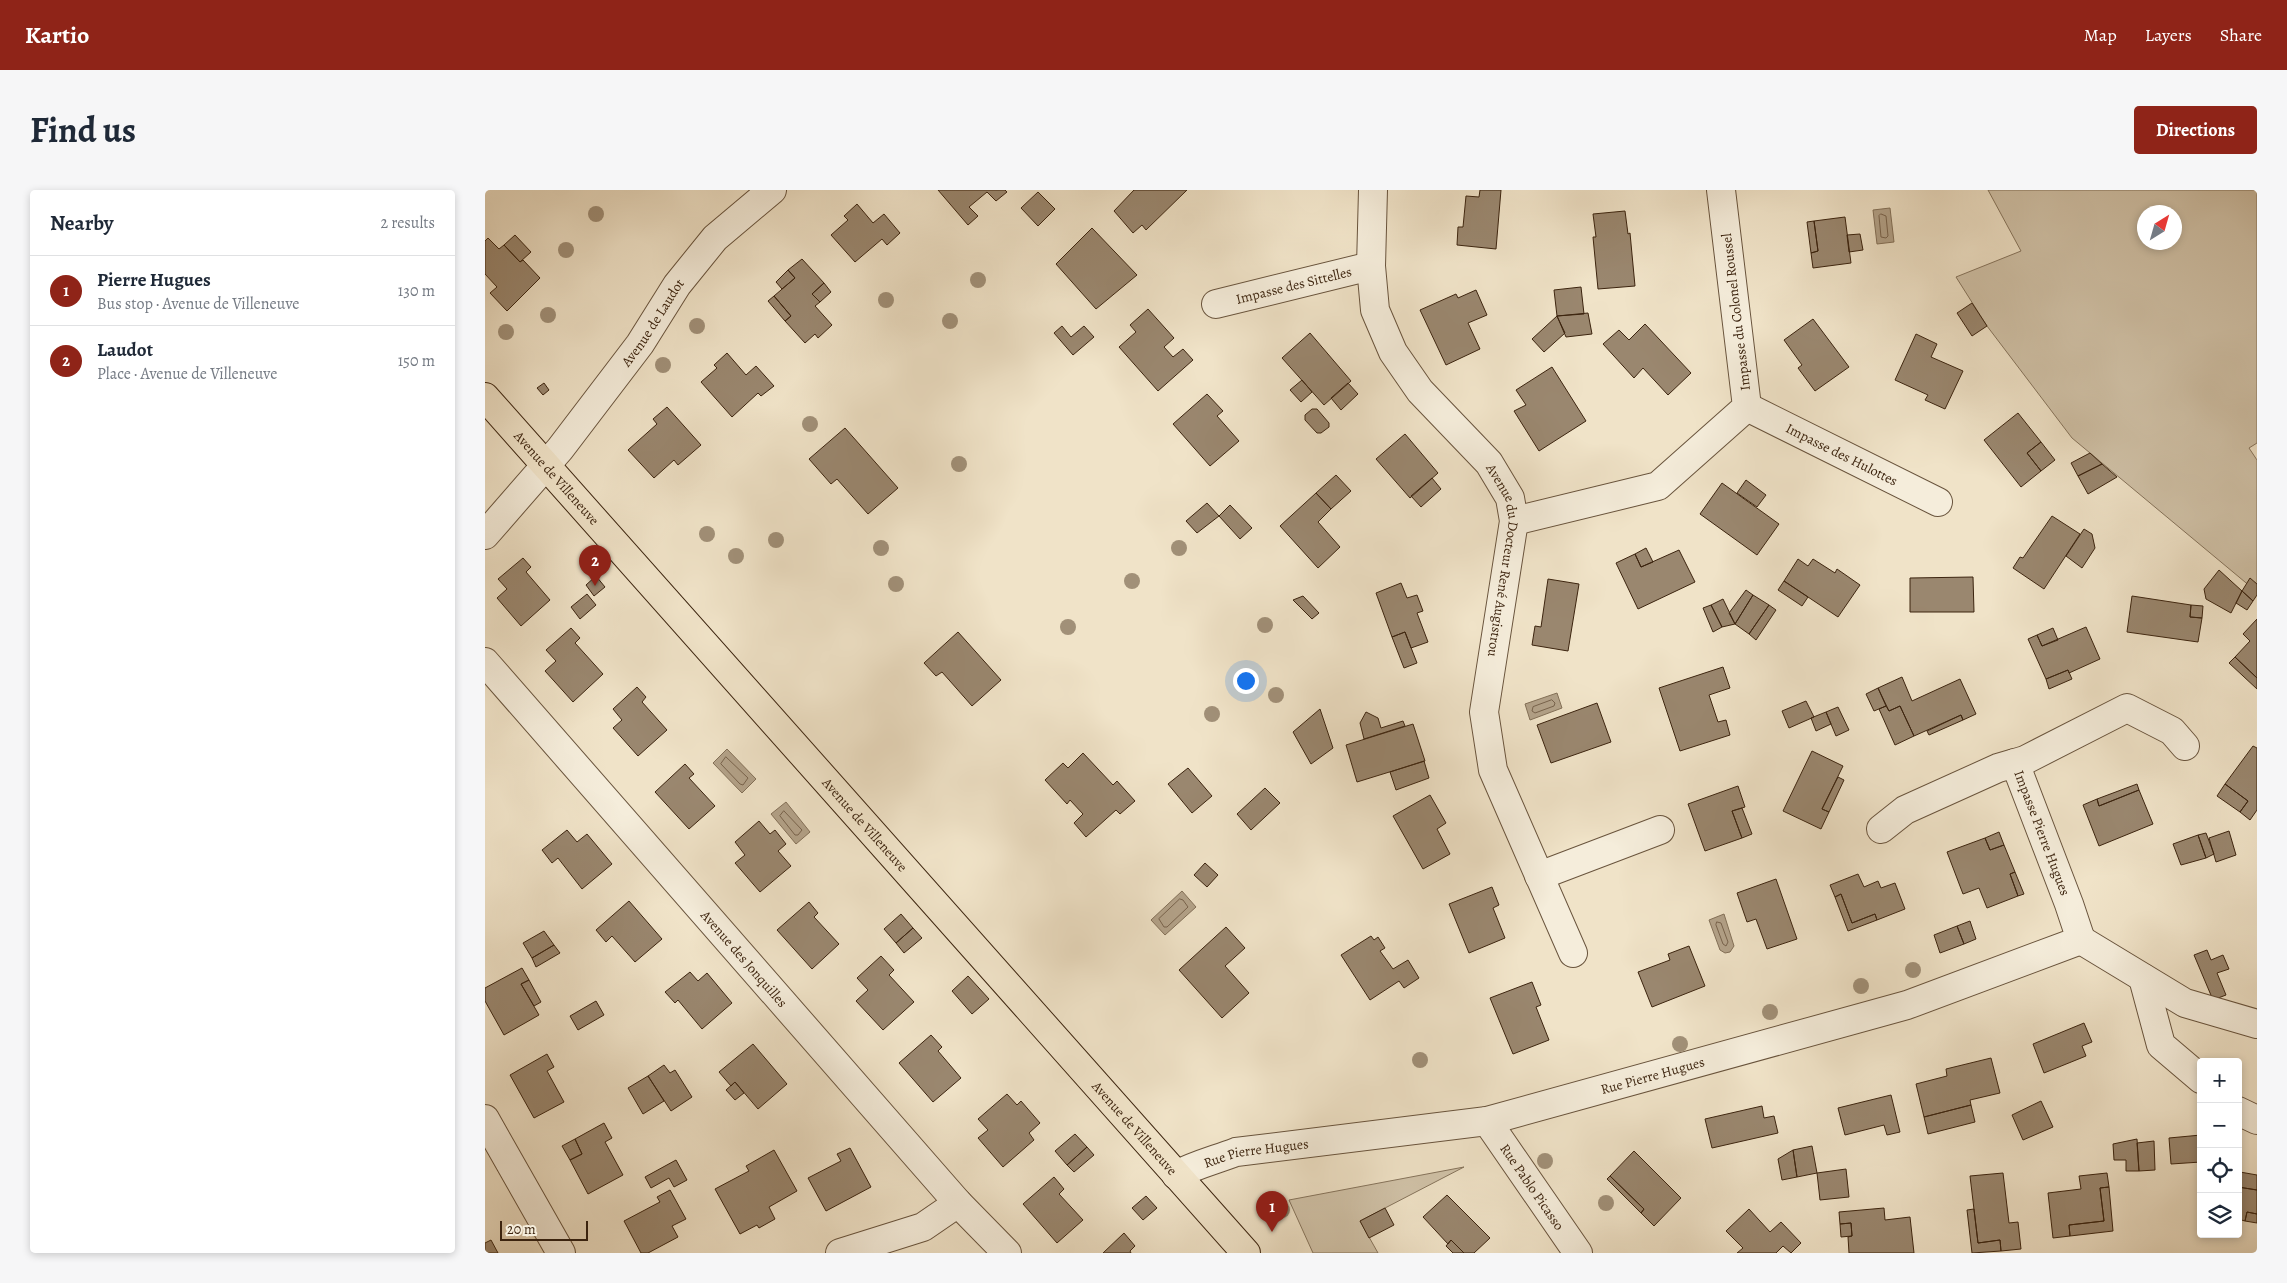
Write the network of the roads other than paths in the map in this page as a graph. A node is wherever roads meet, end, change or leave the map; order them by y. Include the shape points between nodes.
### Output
1 (772, 190) edge
2 (1373, 190) edge
3 (1721, 190) edge
4 (1371, 266) junction
5 (1216, 304) dead end
6 (485, 396) edge
7 (1747, 407) junction
8 (545, 465) junction
9 (1938, 502) dead end
10 (1514, 521) junction
11 (485, 535) edge
12 (485, 662) edge
13 (2185, 746) dead end
14 (2015, 762) junction
15 (1881, 829) dead end
16 (1660, 830) dead end
17 (1539, 876) junction
18 (2081, 940) junction
19 (1573, 953) dead end
20 (2143, 978) junction
21 (2257, 1024) edge
22 (2197, 1076) edge
23 (2242, 1113) edge
24 (485, 1119) edge
25 (2257, 1120) edge
26 (1487, 1121) junction
27 (1176, 1175) junction
28 (957, 1203) junction
29 (561, 1253) edge
30 (840, 1253) edge
31 (1007, 1253) edge
32 (1246, 1253) edge
33 (1578, 1253) edge

1 - 8 street, Avenue de Laudot via 710,245 677,285 640,344
2 - 4 street, Avenue du Docteur René Augistrou
3 - 7 street, Impasse du Colonel Roussel
4 - 5 street, Impasse des Sittelles
4 - 10 street, Avenue du Docteur René Augistrou via 1375,310 1393,352 1420,391 1489,463 1510,498
6 - 8 main road, Avenue de Villeneuve
7 - 9 street, Impasse des Hulottes
7 - 10 street, Impasse du Colonel Roussel via 1657,486
8 - 11 street, Avenue de Laudot
8 - 27 main road, Avenue de Villeneuve
10 - 17 street, Avenue du Docteur René Augistrou via 1484,712 1493,770
12 - 28 street, Avenue des Jonquilles
13 - 14 street, Impasse Pierre Hugues via 2172,731 2127,708 2025,760
14 - 15 street, Impasse Pierre Hugues via 1905,810
14 - 18 street, Impasse Pierre Hugues
16 - 17 street
17 - 19 street, Avenue du Docteur René Augistrou
18 - 20 street
18 - 26 street, Rue Pierre Hugues via 1907,1005
20 - 21 street via 2185,1003
20 - 22 street via 2161,1045
23 - 25 street
24 - 29 street
26 - 27 street, Rue Pierre Hugues via 1236,1152 1195,1165
26 - 33 street, Rue Pablo Picasso
27 - 32 main road, Avenue de Villeneuve
28 - 30 street via 923,1227
28 - 31 street, Avenue des Jonquilles

